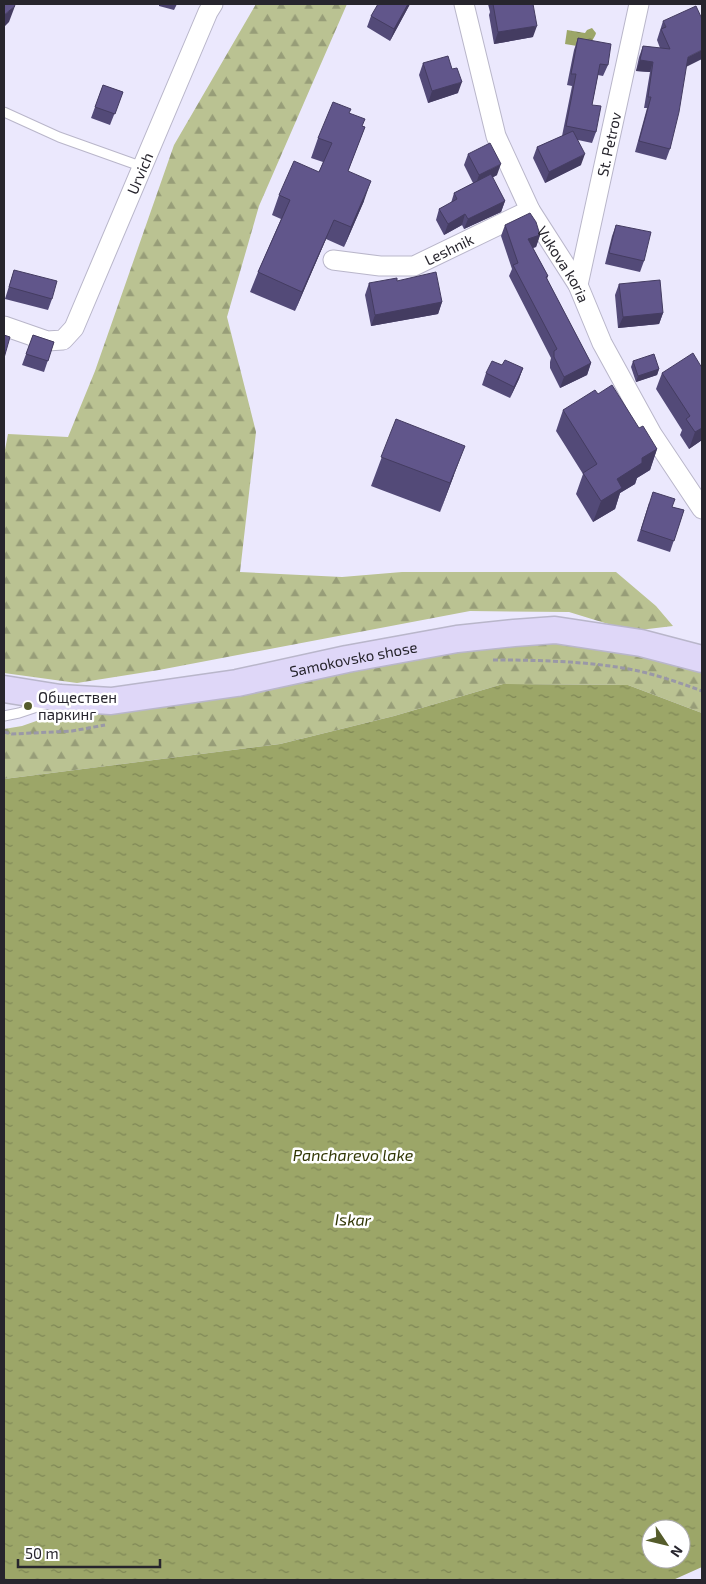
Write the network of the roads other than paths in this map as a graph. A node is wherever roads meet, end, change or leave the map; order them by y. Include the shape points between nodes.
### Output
1 (213, 4) edge
2 (464, 4) edge
3 (639, 4) edge
4 (4, 112) edge
5 (143, 167) junction
6 (530, 210) junction
7 (333, 260) dead end
8 (578, 285) junction
9 (4, 326) edge
10 (702, 509) edge
11 (702, 659) edge
12 (4, 689) edge
13 (60, 698) junction
14 (4, 716) edge

1 - 5 street, Urvich
2 - 6 street, Vukova koria via 496,136
3 - 8 street, St. Petrov
4 - 5 lane via 59,137
5 - 9 street, Urvich via 74,328 63,340 47,341
6 - 7 street, Leshnik via 414,266 380,266
6 - 8 street, Vukova koria
8 - 10 street, Vukova koria via 602,343 652,434
11 - 13 main road, Samokovsko shose via 640,643 555,630 514,632 347,659 237,683 111,701
12 - 13 main road, Samokovsko shose
13 - 14 lane

